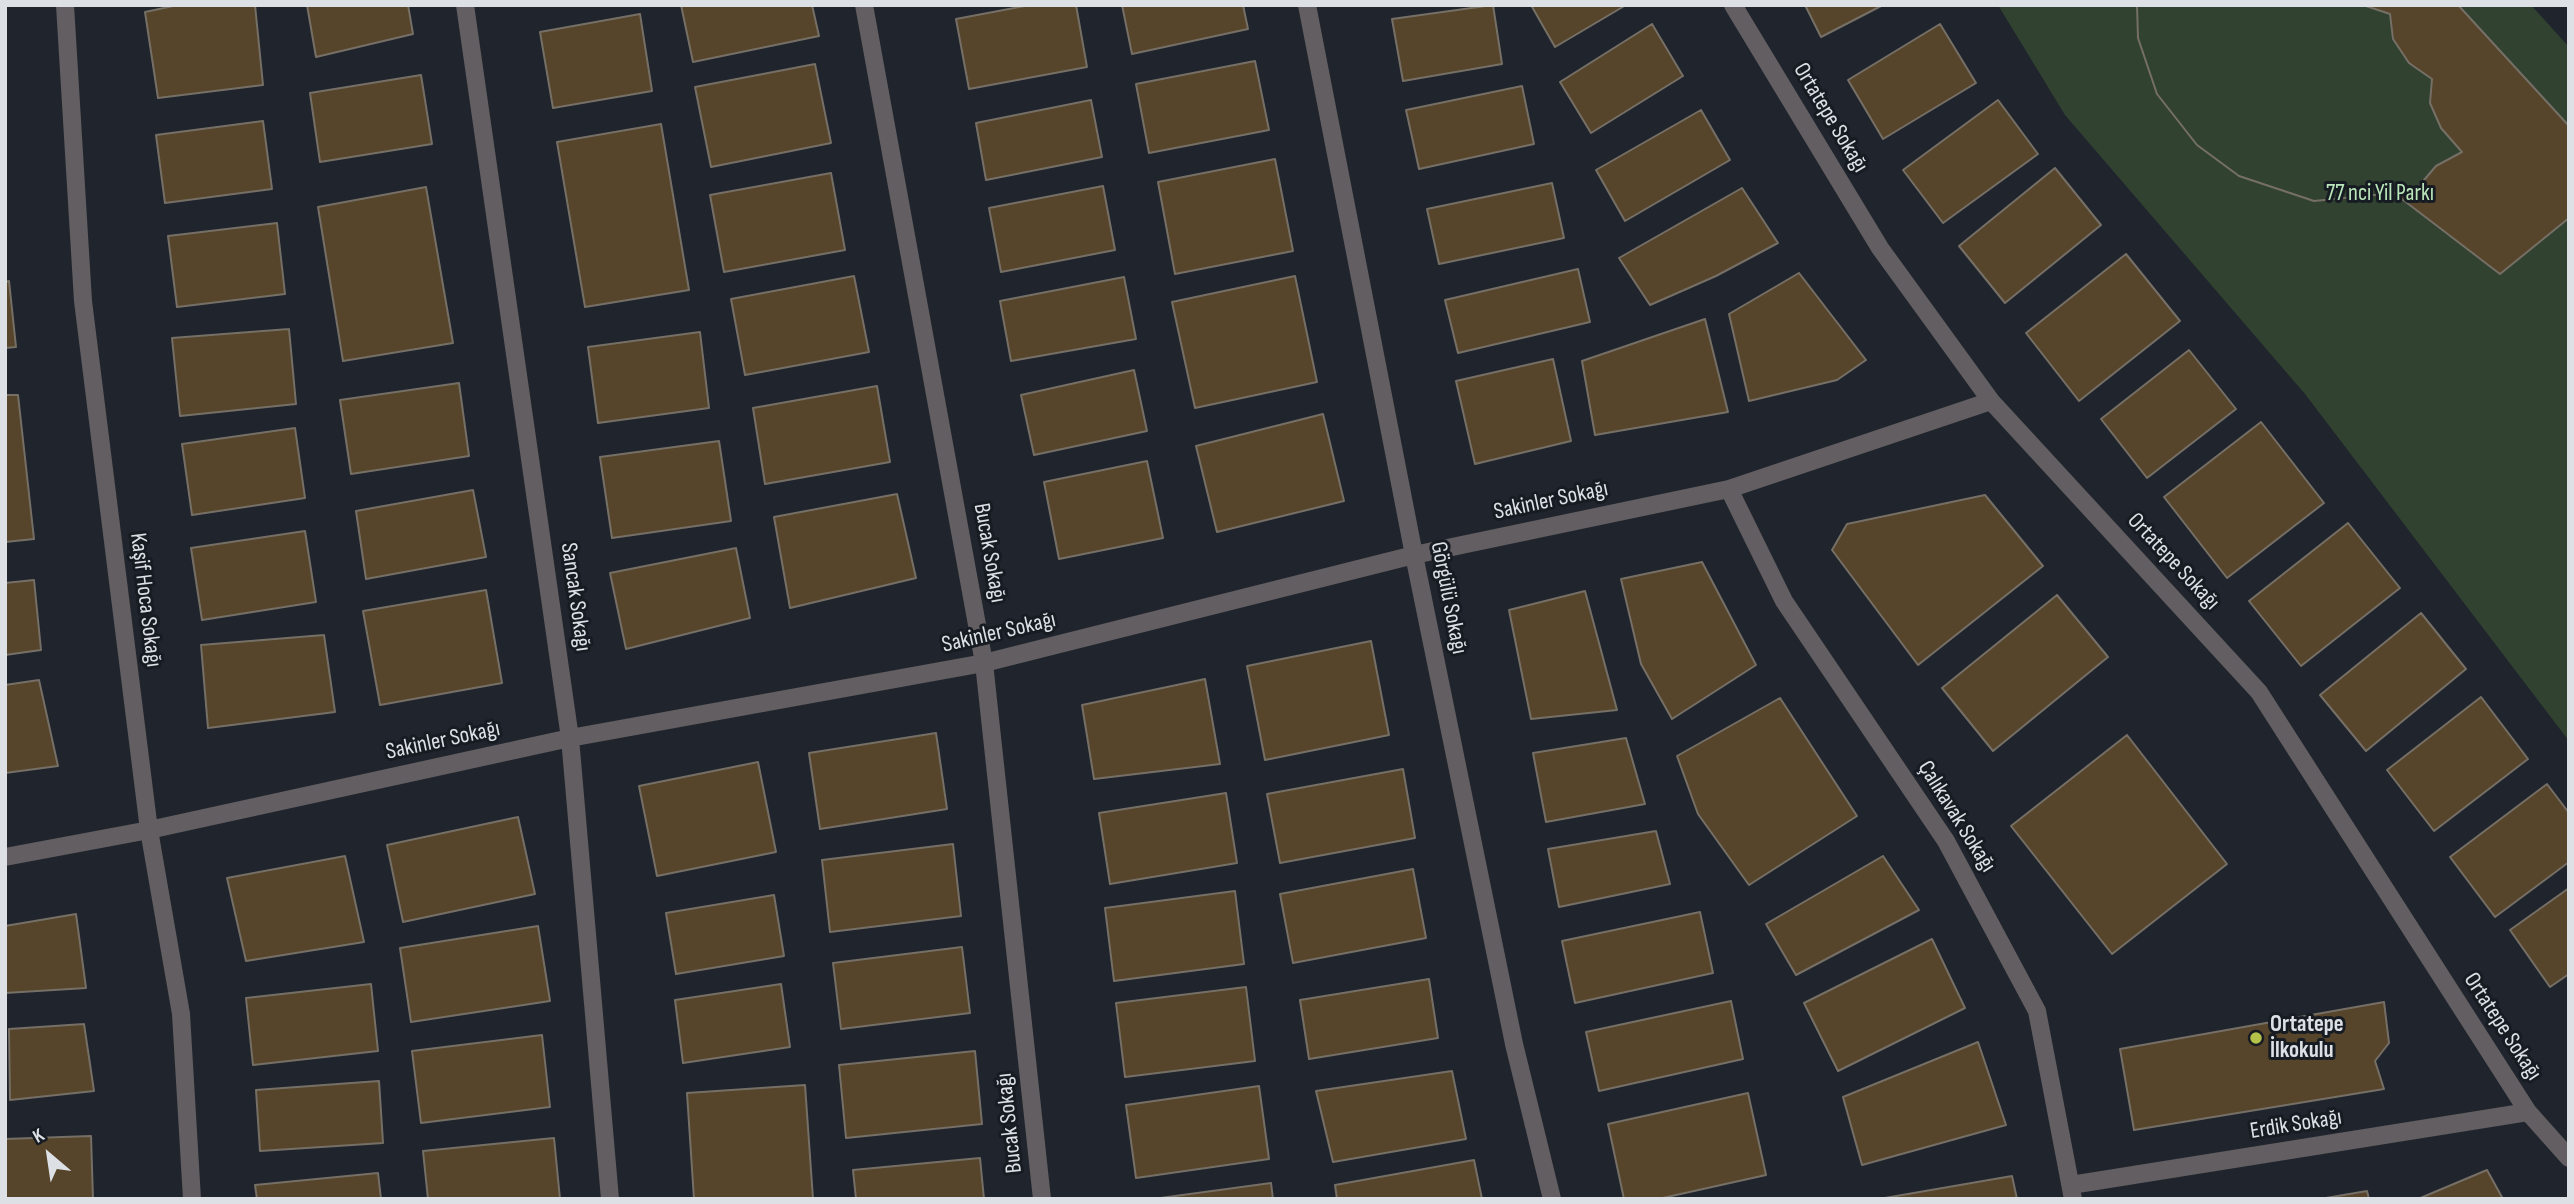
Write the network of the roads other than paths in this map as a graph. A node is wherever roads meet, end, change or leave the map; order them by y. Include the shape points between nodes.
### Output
1 (65, 5) edge
2 (465, 5) edge
3 (864, 5) edge
4 (1307, 5) edge
5 (1732, 5) edge
6 (1991, 401) junction
7 (1728, 489) junction
8 (1414, 555) junction
9 (984, 663) junction
10 (570, 738) junction
11 (149, 830) junction
12 (5, 857) edge
13 (2528, 1112) junction
14 (2569, 1158) edge
15 (2072, 1192) edge
16 (192, 1199) edge
17 (610, 1199) edge
18 (1042, 1199) edge
19 (1552, 1199) edge

1 - 11 street, Kaşif Hoca Sokağı via 83,302
2 - 10 street, Sancak Sokağı
3 - 9 street, Bucak Sokağı
4 - 8 street, Görgülü Sokağı
5 - 6 street, Ortatepe Sokağı via 1880,248
6 - 7 street, Sakinler Sokağı
6 - 13 street, Ortatepe Sokağı via 2259,692
7 - 8 street, Sakinler Sokağı
7 - 15 street, Çalıkavak Sokağı via 1784,601 1946,841 2038,1011
8 - 9 street, Sakinler Sokağı
8 - 19 street, Görgülü Sokağı via 1514,1044
9 - 10 street, Sakinler Sokağı
9 - 18 street, Bucak Sokağı
10 - 11 street, Sakinler Sokağı
10 - 17 street, Sancak Sokağı
11 - 12 street, Sakinler Sokağı
11 - 16 street, Kaşif Hoca Sokağı via 181,1014
13 - 14 street, Ortatepe Sokağı
13 - 15 street, Erdik Sokağı

